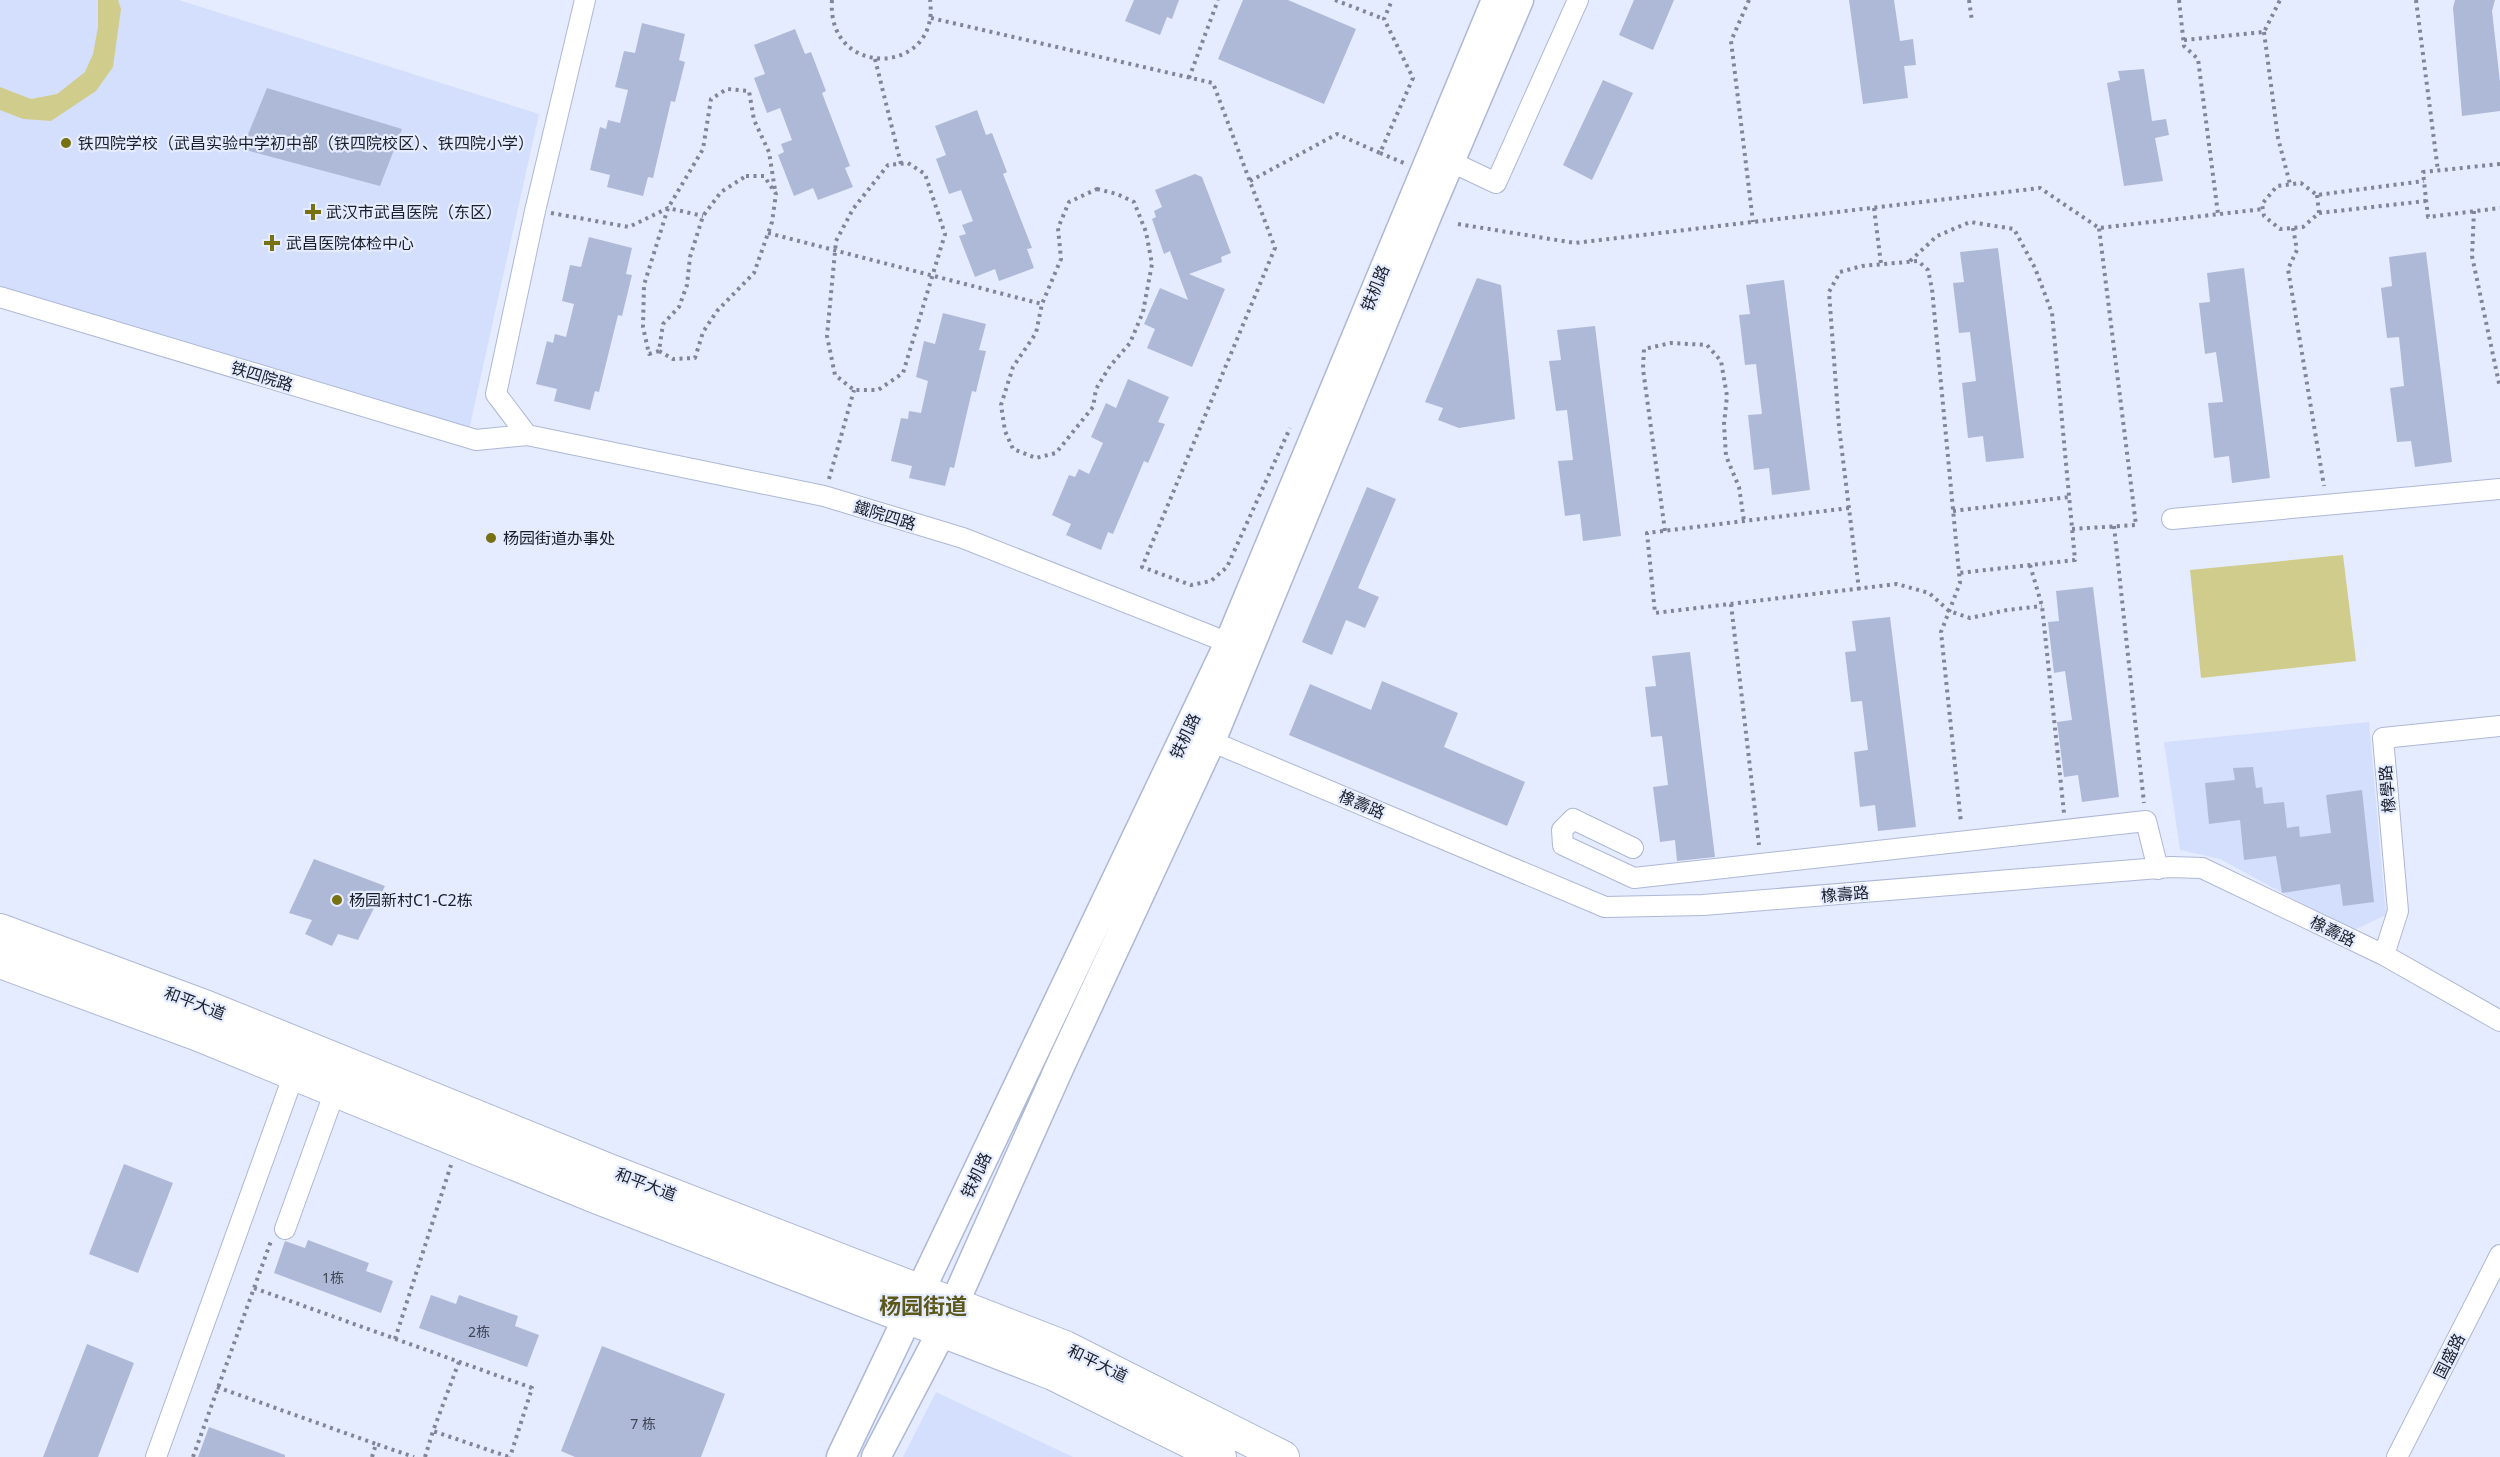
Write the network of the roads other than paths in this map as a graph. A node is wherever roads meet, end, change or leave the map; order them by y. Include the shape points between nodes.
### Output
1 (585, 0) edge
2 (1496, 0) edge
3 (1519, 0) edge
4 (1578, 0) edge
5 (1431, 160) junction
6 (0, 297) edge
7 (527, 435) junction
8 (2500, 489) edge
9 (2172, 519) dead end
10 (1229, 643) junction
11 (2500, 726) edge
12 (1199, 736) junction
13 (1633, 848) dead end
14 (2158, 869) junction
15 (0, 930) edge
16 (2384, 956) junction
17 (0, 962) edge
18 (2500, 1021) edge
19 (294, 1074) junction
20 (335, 1091) junction
21 (285, 1229) dead end
22 (2500, 1255) edge
23 (915, 1305) junction
24 (948, 1317) junction
25 (156, 1457) edge
26 (842, 1457) edge
27 (876, 1457) edge
28 (1220, 1457) edge
29 (1283, 1457) edge
30 (2397, 1457) edge

1 - 7 street via 496,394
2 - 5 main road, 铁机路
3 - 5 main road, 铁机路
4 - 5 street via 1496,183
5 - 10 main road, 铁机路
5 - 12 main road, 铁机路
6 - 7 street, 铁四院路 via 476,440
7 - 10 street, 鐵院四路 via 824,496 963,538
8 - 9 street
10 - 12 main road, 铁机路
11 - 16 street, 橡學路 via 2383,738 2398,911
12 - 14 street, 橡壽路 via 1605,907 1703,905
12 - 23 main road, 铁机路
12 - 24 main road, 铁机路 via 1061,1064
13 - 14 street via 1573,819 1563,830 1563,845 1634,878 2146,821
14 - 16 street, 橡壽路 via 2202,868
15 - 23 main road, 和平大道 via 207,1007 609,1170
16 - 18 street, 橡壽路
17 - 19 main road, 和平大道
19 - 20 main road, 和平大道
19 - 25 street
20 - 21 street
20 - 23 main road, 和平大道 via 598,1198
22 - 30 street, 国盛路
23 - 24 main road, 和平大道
23 - 26 main road, 铁机路
24 - 27 main road, 铁机路
24 - 28 main road, 和平大道
24 - 29 main road, 和平大道 via 1065,1347

